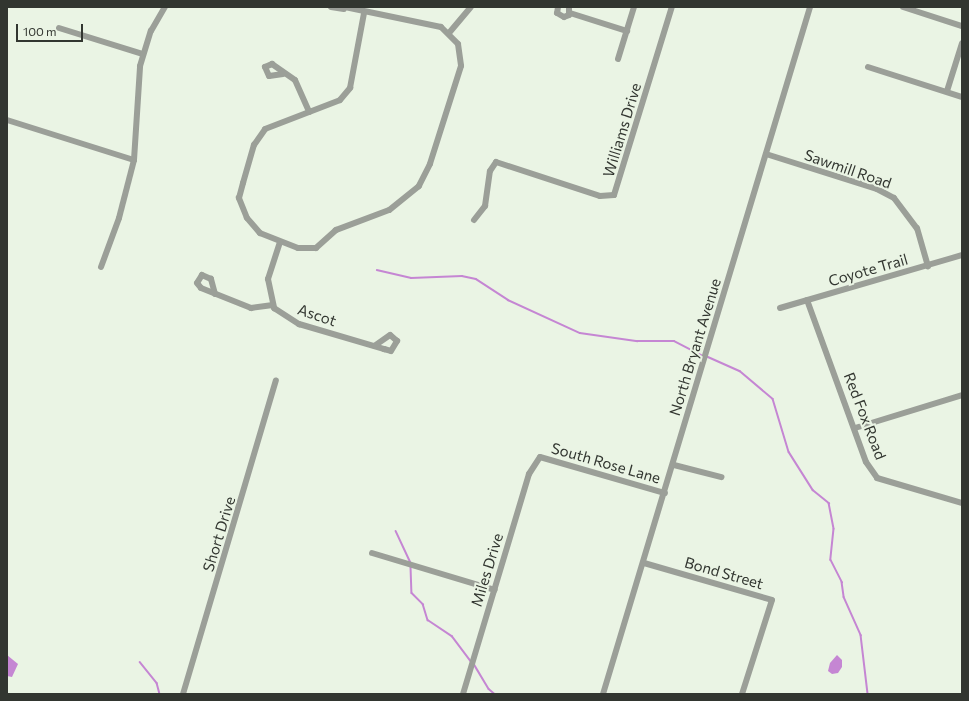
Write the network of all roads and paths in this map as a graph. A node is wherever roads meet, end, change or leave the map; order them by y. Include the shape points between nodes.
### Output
1 (165, 7) edge
2 (331, 7) edge
3 (471, 7) edge
4 (558, 7) edge
5 (634, 7) edge
6 (672, 7) edge
7 (810, 7) edge
8 (903, 7) edge
9 (344, 8) edge
10 (915, 9) edge
11 (569, 10) edge
12 (364, 13) junction
13 (962, 26) edge
14 (59, 28) dead end
15 (627, 31) junction
16 (449, 33) junction
17 (962, 43) edge
18 (142, 54) junction
19 (618, 59) dead end
20 (868, 67) dead end
21 (283, 74) dead end
22 (947, 91) junction
23 (962, 97) edge
24 (309, 112) junction
25 (7, 120) edge
26 (766, 154) junction
27 (134, 160) junction
28 (474, 220) dead end
29 (280, 242) junction
30 (962, 255) edge
31 (928, 266) junction
32 (101, 267) dead end
33 (215, 294) dead end
34 (807, 300) junction
35 (273, 305) junction
36 (780, 308) dead end
37 (374, 346) dead end
38 (276, 381) dead end
39 (962, 395) edge
40 (855, 428) junction
41 (540, 457) joint
42 (674, 465) junction
43 (721, 477) dead end
44 (665, 493) junction
45 (962, 503) edge
46 (372, 553) dead end
47 (644, 563) junction
48 (495, 590) junction
49 (183, 694) edge
50 (463, 694) edge
51 (603, 694) edge
52 (742, 694) edge

1 - 18 street via 150,31
2 - 9 street
3 - 16 street
4 - 11 street via 560,16 566,17
5 - 15 street
6 - 28 street, Williams Drive via 618,190 612,197 496,162 490,171 485,206
7 - 26 street, North Bryant Avenue
8 - 10 street
9 - 12 street
10 - 13 street
11 - 15 street
12 - 16 street via 436,25
12 - 24 street via 350,88 340,100
14 - 18 street
15 - 19 street
16 - 29 street via 460,48 461,66 430,164 419,186 389,210 336,230 316,248 306,249
17 - 22 street
18 - 27 street via 136,87
20 - 22 street
21 - 24 street via 295,80
22 - 23 street
24 - 29 street via 274,125 259,137 239,198 247,218 260,233
25 - 27 street
26 - 31 street, Sawmill Road via 877,189 894,198 917,228
26 - 42 street, North Bryant Avenue
27 - 32 street via 119,218
29 - 35 street via 268,279
30 - 31 street, Coyote Trail
31 - 34 street, Coyote Trail
33 - 35 street via 251,308
34 - 36 street, Coyote Trail
34 - 40 street, Red Fox Road
35 - 37 street, Ascot via 282,315 299,324
38 - 49 street, Short Drive
39 - 40 street
40 - 45 street, Red Fox Road via 866,462 877,478 885,483
41 - 44 street, South Rose Lane
41 - 48 street, Miles Drive via 529,474
42 - 43 street
42 - 44 street, North Bryant Avenue
44 - 47 street, North Bryant Avenue
46 - 48 street
47 - 51 street, North Bryant Avenue
47 - 52 street, Bond Street via 772,600
48 - 50 street, Miles Drive

